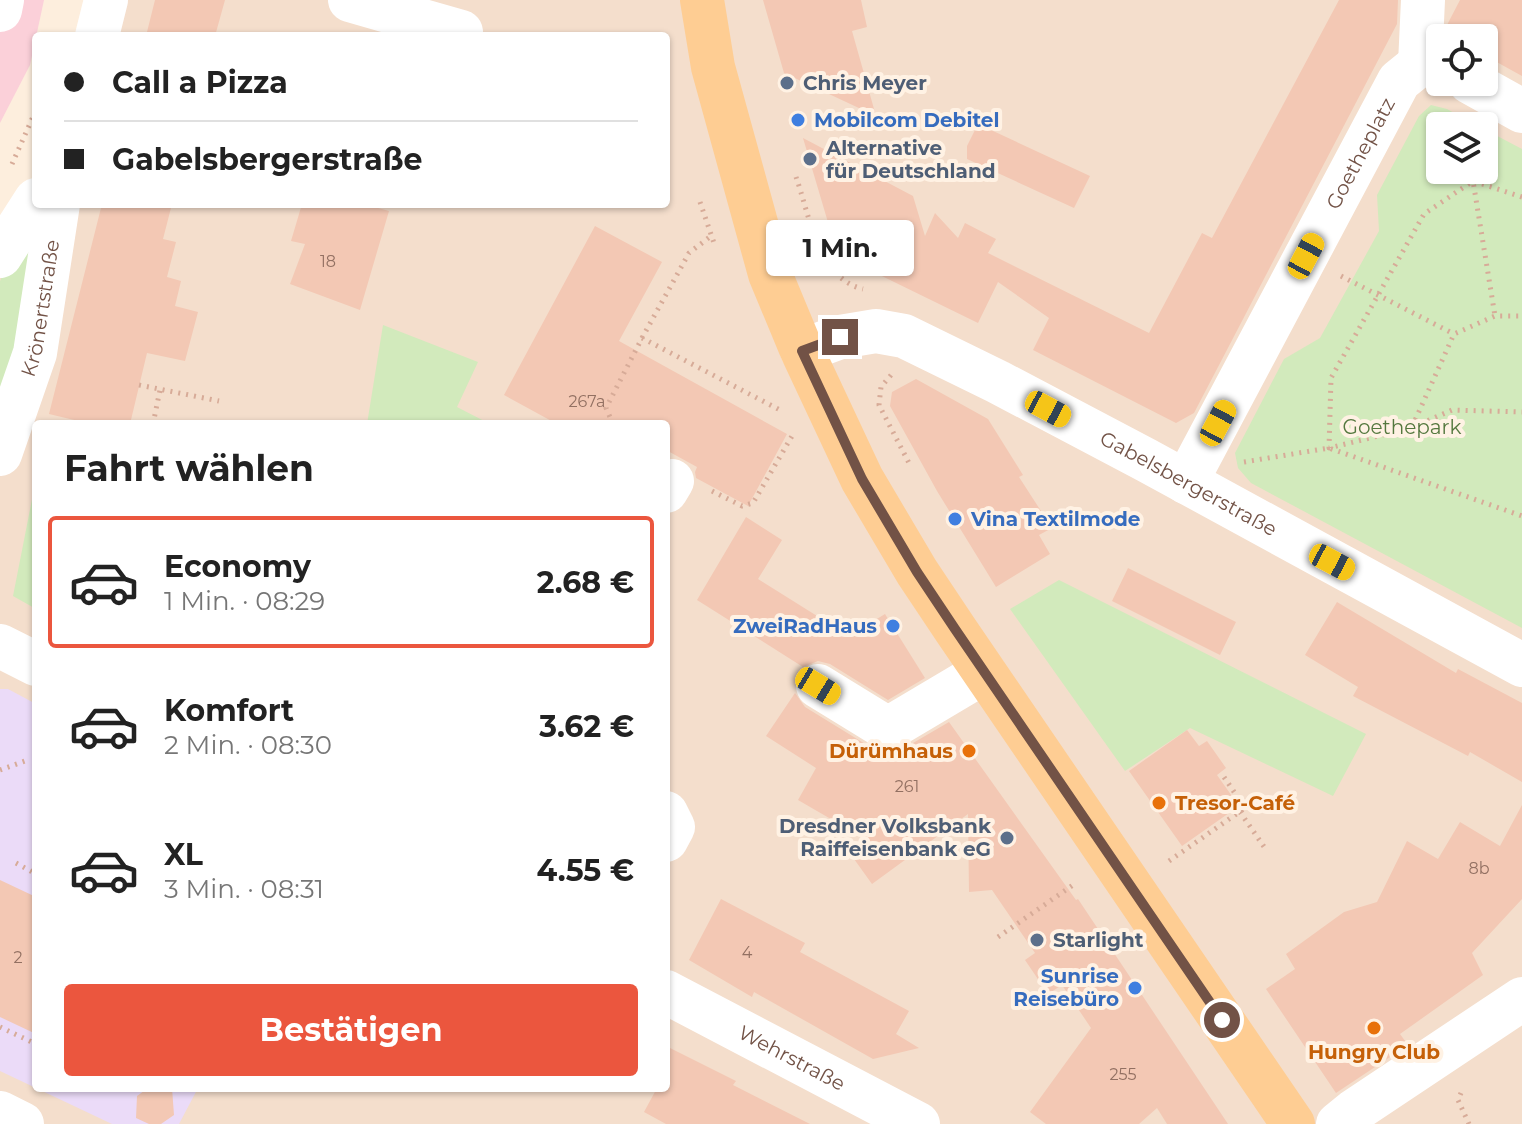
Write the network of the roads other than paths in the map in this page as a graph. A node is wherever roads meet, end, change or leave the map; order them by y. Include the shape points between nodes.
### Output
1 (2, 0) edge
2 (106, 0) edge
3 (350, 0) edge
4 (702, 0) edge
5 (1423, 0) edge
6 (0, 10) edge
7 (1426, 28) edge
8 (98, 32) edge
9 (461, 32) dead end
10 (1426, 68) edge
11 (1495, 96) edge
12 (1522, 111) edge
13 (21, 188) edge
14 (57, 208) edge
15 (0, 256) edge
16 (802, 351) junction
17 (0, 454) edge
18 (1194, 466) junction
19 (0, 646) edge
20 (32, 662) edge
21 (1522, 665) edge
22 (984, 672) junction
23 (818, 686) dead end
24 (670, 994) edge
25 (1522, 999) edge
26 (0, 1113) edge
27 (22, 1124) edge
28 (918, 1124) edge
29 (1293, 1124) edge
30 (1338, 1124) edge

1 - 6 street
2 - 8 street
3 - 9 street
4 - 16 main road via 713,67 746,193 770,274
5 - 7 street
10 - 18 street, Goetheplatz via 1399,81
11 - 12 street
13 - 15 street, Krönertstraße
14 - 17 street, Krönertstraße via 35,353
16 - 18 street, Gabelsbergerstraße via 876,331 904,336
16 - 22 main road via 862,479
18 - 21 street, Gabelsbergerstraße
19 - 20 street
22 - 23 street via 888,729
22 - 29 main road
24 - 28 street, Wehrstraße
25 - 30 street
26 - 27 street

